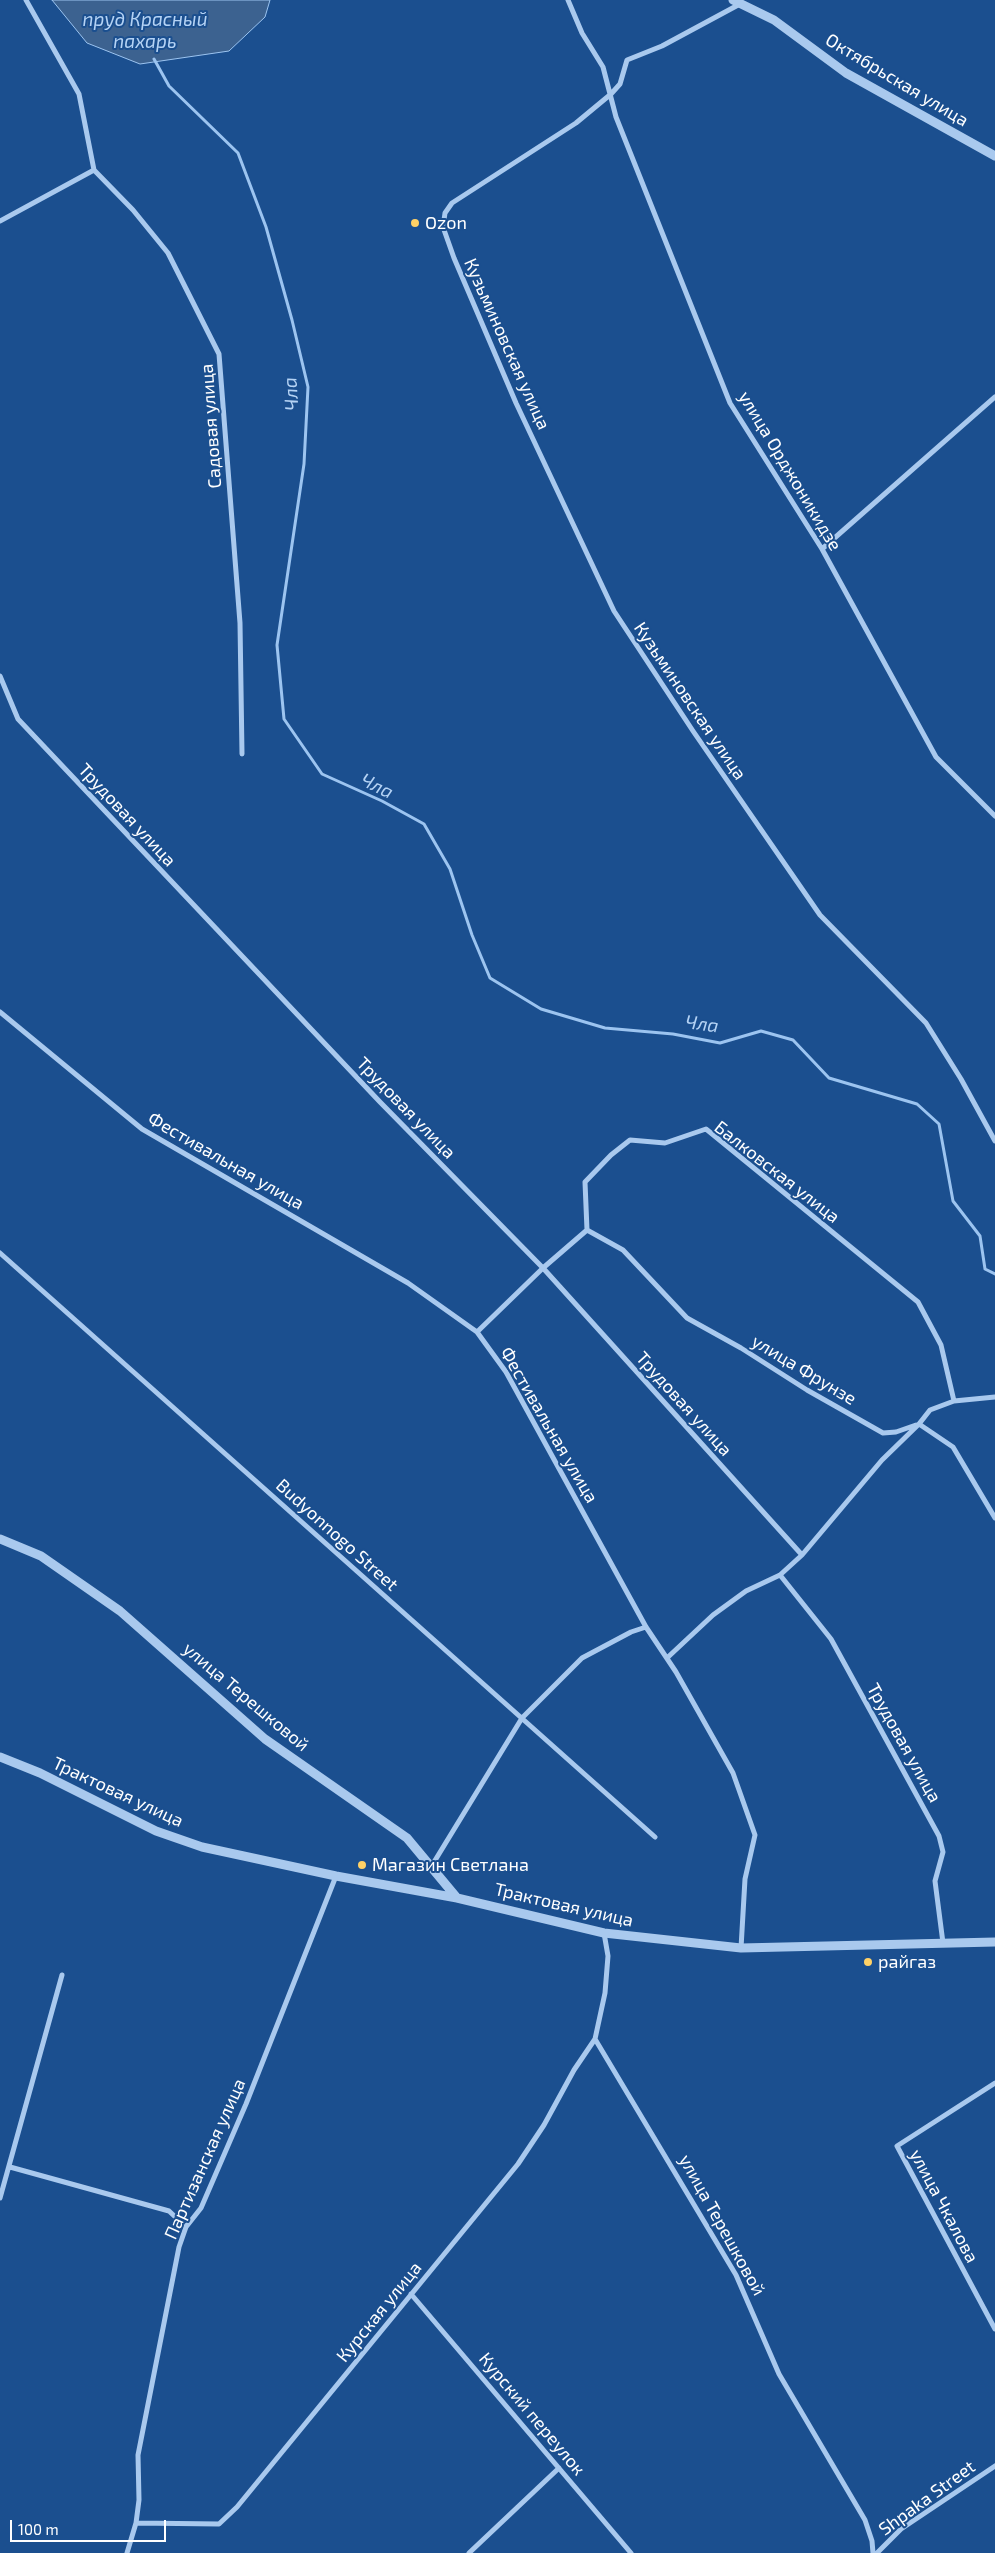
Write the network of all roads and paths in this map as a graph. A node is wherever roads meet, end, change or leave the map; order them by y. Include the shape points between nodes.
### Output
1 (26, 0) edge
2 (568, 0) edge
3 (736, 2) edge
4 (611, 94) junction
5 (995, 156) edge
6 (94, 170) junction
7 (0, 221) edge
8 (995, 397) edge
9 (822, 549) junction
10 (0, 676) edge
11 (242, 754) dead end
12 (995, 816) edge
13 (0, 1012) edge
14 (995, 1141) edge
15 (587, 1230) junction
16 (0, 1252) edge
17 (543, 1268) junction
18 (477, 1332) junction
19 (995, 1397) edge
20 (954, 1401) junction
21 (919, 1424) junction
22 (995, 1518) edge
23 (0, 1539) edge
24 (802, 1555) junction
25 (780, 1575) junction
26 (646, 1627) junction
27 (667, 1658) junction
28 (522, 1718) junction
29 (0, 1757) edge
30 (655, 1837) dead end
31 (431, 1867) junction
32 (336, 1876) junction
33 (457, 1898) junction
34 (604, 1933) junction
35 (995, 1942) edge
36 (943, 1944) junction
37 (741, 1948) junction
38 (62, 1975) dead end
39 (595, 2040) junction
40 (995, 2083) edge
41 (10, 2167) junction
42 (0, 2198) edge
43 (186, 2227) junction
44 (411, 2294) junction
45 (995, 2330) edge
46 (995, 2466) edge
47 (559, 2468) junction
48 (136, 2523) junction
49 (127, 2553) edge
50 (469, 2553) edge
51 (631, 2553) edge
52 (873, 2553) edge
53 (877, 2553) edge

1 - 6 street via 78,94
2 - 4 street, улица Орджоникидзе via 582,33 603,67
3 - 4 street via 662,46 627,60 620,84
3 - 5 street, Октябрьская улица via 774,20 846,73
4 - 9 street, улица Орджоникидзе via 616,116 730,403
4 - 14 street, Кузьминовская улица via 576,123 452,203 445,213 443,226 454,258 516,402 614,611 820,915 926,1023
6 - 7 street
6 - 11 street, Садовая улица via 168,253 219,354 240,623
8 - 9 street
9 - 12 street, улица Орджоникидзе via 936,757
10 - 17 street, Трудовая улица via 18,719 380,1102
13 - 18 street, Фестивальная улица via 142,1129 408,1283
15 - 17 street
15 - 20 street, Балковская улица via 585,1182 611,1155 630,1140 665,1142 706,1129 918,1302 941,1345
15 - 21 street, улица Фрунзе via 623,1250 687,1318 742,1348 807,1390 883,1432 896,1432
16 - 28 street, Budyonnogo Street
17 - 18 street
17 - 24 street, Трудовая улица
18 - 26 street, Фестивальная улица via 506,1372
19 - 20 street
20 - 21 street via 930,1410
21 - 22 street via 953,1447
21 - 24 street via 882,1460
23 - 31 street, улица Терешковой via 41,1556 120,1611 265,1739 406,1838
24 - 25 street
25 - 27 street via 746,1591 713,1615
25 - 36 street, Трудовая улица via 831,1639 939,1836 943,1852 935,1881
26 - 27 street, Фестивальная улица
26 - 28 street via 582,1658
27 - 37 street, Фестивальная улица via 732,1773 755,1835 745,1879
28 - 30 street, Budyonnogo Street
28 - 31 street
29 - 32 street, Трактовая улица via 40,1773 165,1835 202,1847
31 - 33 street, улица Терешковой
32 - 33 street, Трактовая улица
32 - 43 street, Партизанская улица via 246,2104 200,2208
33 - 34 street, Трактовая улица
34 - 37 street, Трактовая улица
34 - 39 street via 608,1956 605,1993
35 - 36 street, Трактовая улица
36 - 37 street, Трактовая улица
38 - 41 street
39 - 44 street, Курская улица via 518,2164
39 - 52 street, улица Терешковой via 736,2275 779,2374 865,2520
40 - 45 street, улица Чкалова via 897,2146
41 - 42 street
41 - 43 street via 169,2211
43 - 48 street, Партизанская улица via 179,2247 138,2455
44 - 47 street, Курский переулок
44 - 48 street, Курская улица via 237,2507 219,2524
46 - 53 street, Shpaka Street via 902,2529
47 - 50 street
47 - 51 street, Курский переулок
48 - 49 street, Партизанская улица

